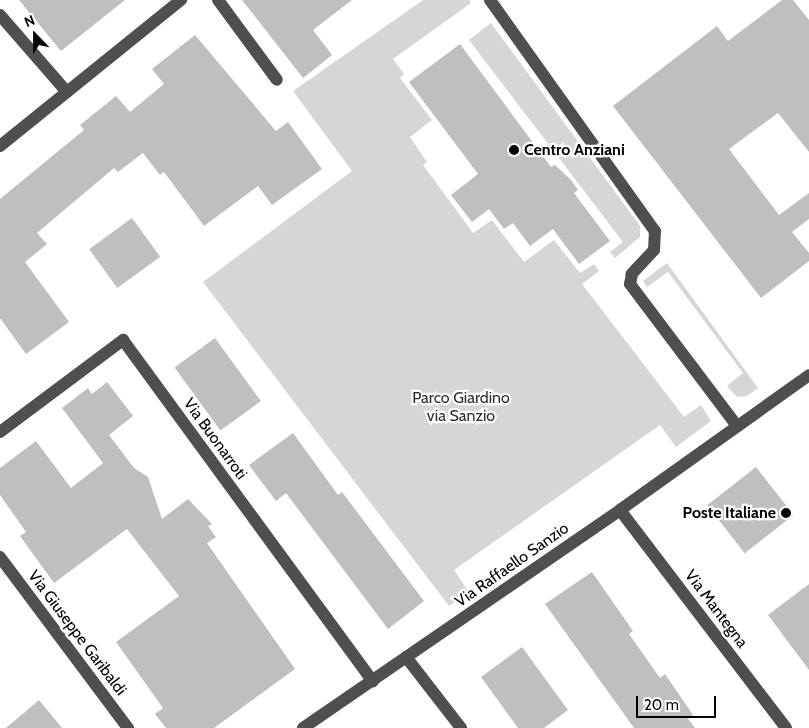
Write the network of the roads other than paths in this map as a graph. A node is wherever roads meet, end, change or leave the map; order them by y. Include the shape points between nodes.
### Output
1 (181, 0) edge
2 (218, 0) edge
3 (490, 0) edge
4 (0, 15) edge
5 (277, 80) dead end
6 (67, 92) junction
7 (0, 146) edge
8 (809, 374) edge
9 (738, 426) junction
10 (0, 432) edge
11 (620, 510) junction
12 (0, 557) edge
13 (406, 657) junction
14 (373, 681) junction
15 (128, 728) edge
16 (303, 728) edge
17 (461, 728) edge
18 (786, 728) edge

1 - 6 street
2 - 5 street
3 - 9 street via 655,231 654,250 630,278 639,297
4 - 6 street
6 - 7 street
8 - 9 street, Via Raffaello Sanzio
9 - 11 street, Via Raffaello Sanzio
10 - 14 street, Via Buonarroti via 123,340
11 - 13 street, Via Raffaello Sanzio
11 - 18 street, Via Mantegna
12 - 15 street, Via Giuseppe Garibaldi
13 - 14 street, Via Raffaello Sanzio
13 - 17 street
14 - 16 street, Via Raffaello Sanzio

